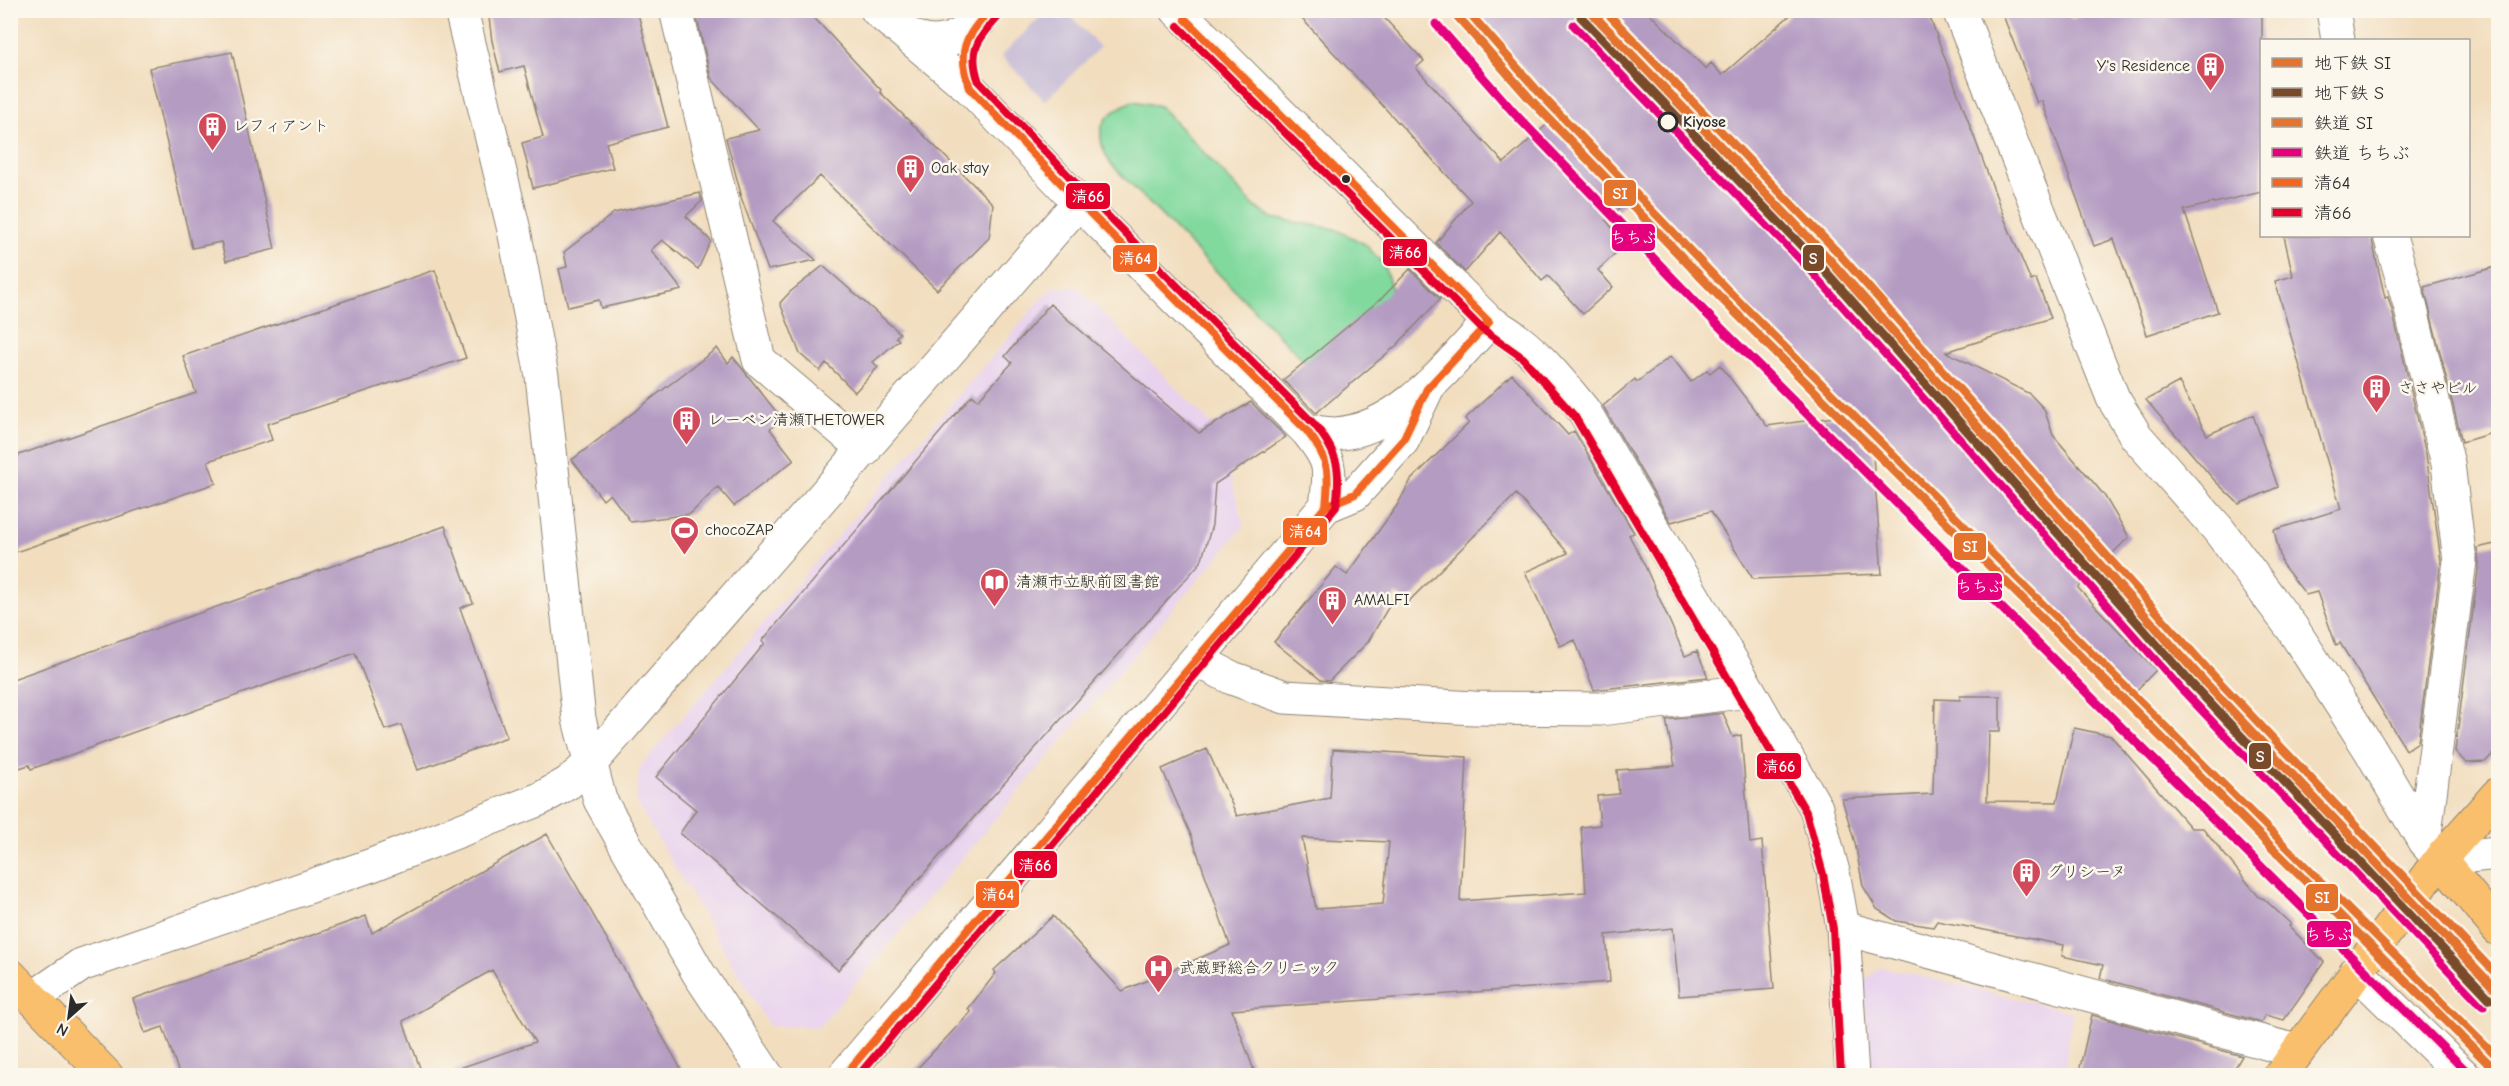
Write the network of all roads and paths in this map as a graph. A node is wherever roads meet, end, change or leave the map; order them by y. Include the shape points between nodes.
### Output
1 (460, 10) edge
2 (676, 10) edge
3 (1177, 10) edge
4 (1959, 10) edge
5 (2333, 10) edge
6 (984, 16) edge
7 (886, 18) edge
8 (2338, 39) edge
9 (969, 88) junction
10 (1079, 202) junction
11 (2390, 237) edge
12 (1489, 322) junction
13 (1427, 388) junction
14 (1307, 431) junction
15 (865, 450) junction
16 (1326, 506) junction
17 (1197, 660) junction
18 (1749, 691) junction
19 (590, 764) junction
20 (2499, 794) edge
21 (2432, 850) junction
22 (2499, 853) edge
23 (1843, 928) junction
24 (2499, 929) edge
25 (2356, 971) junction
26 (22, 986) edge
27 (2288, 1064) edge
28 (107, 1076) edge
29 (766, 1076) edge
30 (844, 1076) edge
31 (1852, 1076) edge
32 (2464, 1076) edge

1 - 19 street via 514,230 542,376 579,719
2 - 15 street via 759,360
3 - 12 street
4 - 21 street via 2113,398 2136,436 2218,529 2292,628
5 - 8 street
6 - 7 street via 952,40 936,43 913,39
6 - 9 street via 966,38 961,52
7 - 9 street
9 - 10 street
10 - 14 street
10 - 15 street
11 - 21 street via 2448,464 2460,561
12 - 13 street
12 - 18 street via 1527,347 1584,411
13 - 14 street via 1384,418 1357,430 1333,434
13 - 16 street via 1403,440 1355,494
14 - 16 street via 1326,455 1330,478
15 - 19 street
16 - 17 street
17 - 18 street via 1232,678 1286,696 1474,708 1600,709
17 - 30 street
18 - 23 street via 1816,808
19 - 26 street via 540,800 372,865 81,965 51,983
19 - 29 street via 600,800 699,974
20 - 21 main road
21 - 22 street
21 - 24 main road
21 - 25 main road
23 - 27 street
23 - 31 street
25 - 27 main road
25 - 32 street
26 - 28 main road

